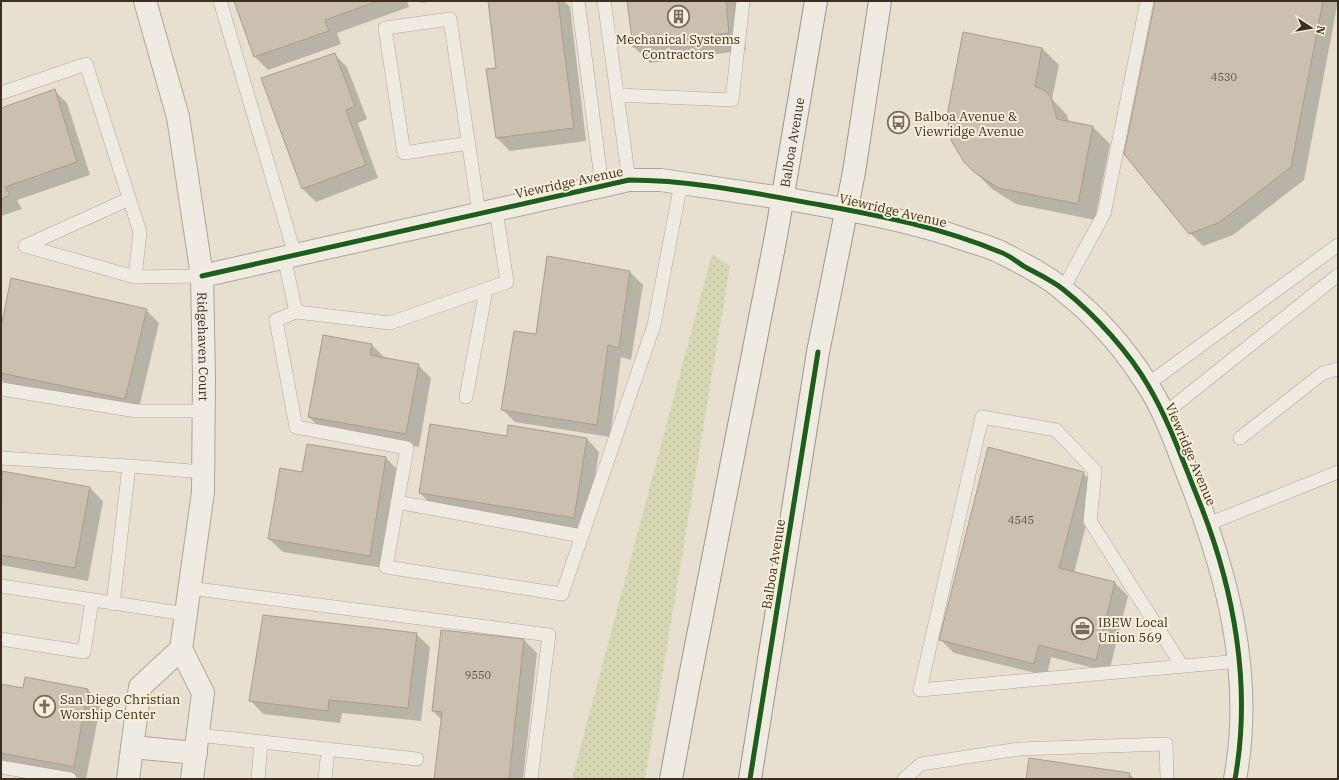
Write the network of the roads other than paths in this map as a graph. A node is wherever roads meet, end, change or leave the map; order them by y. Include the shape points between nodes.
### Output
1 (145, 1) edge
2 (220, 1) edge
3 (578, 1) edge
4 (604, 1) edge
5 (743, 1) edge
6 (816, 1) edge
7 (880, 1) edge
8 (1147, 1) edge
9 (1, 93) edge
10 (617, 95) junction
11 (469, 143) junction
12 (629, 180) junction
13 (681, 183) junction
14 (602, 186) junction
15 (782, 198) junction
16 (129, 199) junction
17 (846, 210) junction
18 (488, 212) junction
19 (1338, 245) edge
20 (290, 256) junction
21 (1338, 275) edge
22 (202, 276) junction
23 (135, 277) junction
24 (1063, 289) junction
25 (486, 290) junction
26 (296, 312) junction
27 (1338, 369) edge
28 (1148, 384) junction
29 (1, 389) edge
30 (466, 397) dead end
31 (204, 411) junction
32 (1164, 414) junction
33 (1240, 438) dead end
34 (1, 458) edge
35 (129, 466) junction
36 (203, 472) junction
37 (1338, 472) edge
38 (397, 502) junction
39 (1208, 524) junction
40 (582, 536) junction
41 (1, 586) edge
42 (189, 588) junction
43 (92, 601) junction
44 (113, 604) junction
45 (186, 614) junction
46 (1, 639) edge
47 (181, 649) junction
48 (1240, 661) junction
49 (1182, 666) junction
50 (261, 742) junction
51 (197, 744) junction
52 (132, 747) junction
53 (328, 749) junction
54 (417, 759) dead end
55 (1, 767) edge
56 (70, 779) edge
57 (128, 779) edge
58 (192, 779) edge
59 (258, 779) edge
60 (325, 779) edge
61 (531, 779) edge
62 (671, 779) edge
63 (750, 779) edge
64 (904, 779) edge
65 (1167, 779) edge
66 (1235, 779) edge

1 - 22 street, Ridgehaven Court via 178,118
2 - 20 lane
3 - 14 lane
4 - 10 lane
5 - 10 lane via 732,100
6 - 15 street, Balboa Avenue
7 - 17 street, Balboa Avenue
8 - 24 lane via 1104,214
9 - 16 lane via 86,64
10 - 12 lane
11 - 11 lane via 450,19 385,28 404,153
11 - 18 lane
12 - 13 street, Viewridge Avenue
12 - 14 street, Viewridge Avenue
13 - 15 street, Viewridge Avenue
13 - 40 lane via 654,325
14 - 18 street, Viewridge Avenue
15 - 17 street, Viewridge Avenue
15 - 62 street, Balboa Avenue
16 - 23 lane via 140,232
16 - 23 lane via 25,246
17 - 24 street, Viewridge Avenue via 936,229 1001,252
17 - 63 street, Balboa Avenue via 818,352
18 - 20 street, Viewridge Avenue
18 - 25 lane via 507,282
19 - 28 lane
20 - 22 street, Viewridge Avenue
20 - 26 lane
21 - 32 lane
22 - 23 lane
22 - 31 street, Ridgehaven Court
24 - 28 street, Viewridge Avenue via 1106,331
25 - 26 lane via 390,323
25 - 30 lane
26 - 38 lane via 276,320 296,427 407,448
27 - 33 lane via 1323,373
28 - 32 street, Viewridge Avenue
29 - 31 lane via 137,411
31 - 36 street, Ridgehaven Court
32 - 39 street, Viewridge Avenue
34 - 35 lane
35 - 36 lane
35 - 44 lane
36 - 42 street, Ridgehaven Court via 203,492
37 - 39 lane
38 - 40 lane
38 - 40 lane via 386,567 562,594
39 - 48 street, Viewridge Avenue via 1228,596
41 - 43 lane
42 - 45 street, Ridgehaven Court
42 - 61 lane via 549,635
43 - 44 lane
43 - 46 lane via 84,652
44 - 45 lane
45 - 47 street, Ridgehaven Court
47 - 51 street via 203,693
47 - 52 street via 140,687
48 - 49 lane
48 - 66 street, Viewridge Avenue via 1241,743
49 - 49 lane via 920,690 982,417 1056,430 1095,470 1090,521
50 - 51 lane
50 - 53 lane
50 - 59 lane
51 - 52 street
51 - 58 street
52 - 57 street
53 - 54 lane
53 - 60 lane
55 - 56 lane
64 - 65 lane via 921,764 1019,749 1166,744

